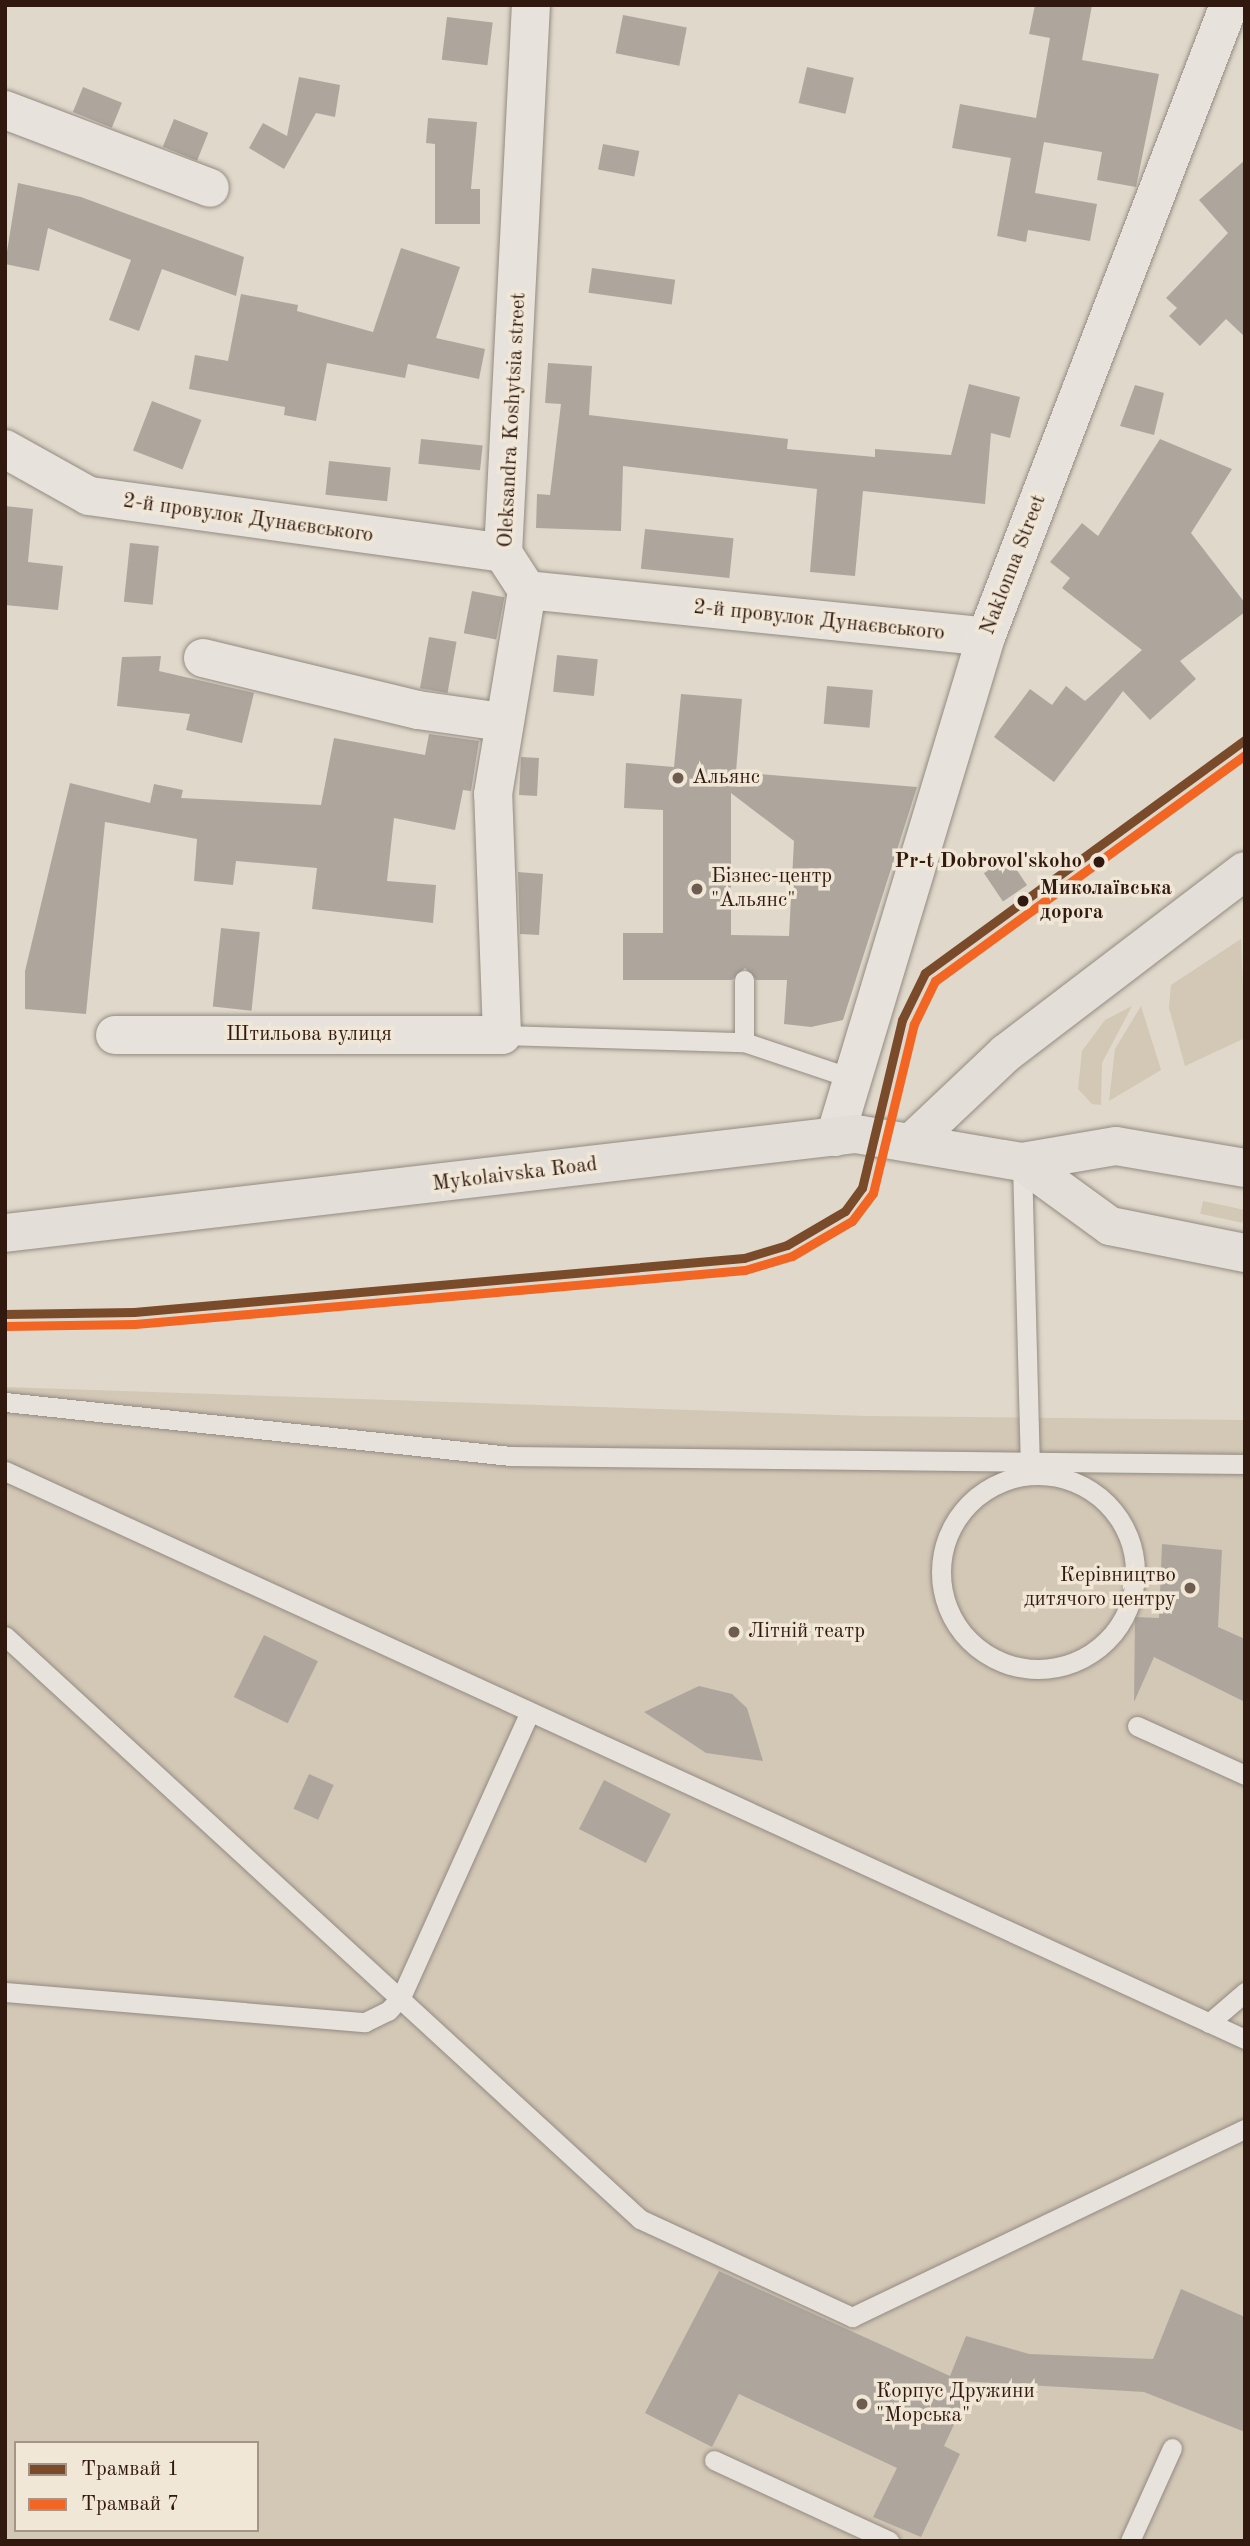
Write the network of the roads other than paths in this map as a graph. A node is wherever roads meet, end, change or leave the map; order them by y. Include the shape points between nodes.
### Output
1 (531, 5) edge
2 (1229, 5) edge
3 (5, 110) edge
4 (210, 188) dead end
5 (5, 449) edge
6 (503, 553) junction
7 (527, 590) junction
8 (986, 637) junction
9 (203, 658) dead end
10 (502, 722) junction
11 (1245, 871) edge
12 (744, 980) dead end
13 (115, 1035) dead end
14 (502, 1035) junction
15 (744, 1042) junction
16 (851, 1078) junction
17 (835, 1136) junction
18 (914, 1140) junction
19 (1022, 1162) junction
20 (1245, 1168) edge
21 (5, 1233) edge
22 (1245, 1253) edge
23 (5, 1402) edge
24 (1245, 1464) edge
25 (1030, 1468) junction
26 (5, 1471) edge
27 (5, 1636) edge
28 (528, 1716) junction
29 (1137, 1727) dead end
30 (1245, 1775) edge
31 (5, 1992) edge
32 (1245, 1992) edge
33 (401, 1997) junction
34 (1209, 2023) junction
35 (1245, 2039) edge
36 (1245, 2129) edge
37 (1172, 2448) dead end
38 (714, 2460) dead end
39 (889, 2541) edge
40 (1130, 2541) edge

1 - 6 street, Oleksandra Koshytsia street
2 - 8 street, Naklonna Street
3 - 4 street
5 - 6 street, 2-й провулок Дунаєвського via 89,496
6 - 7 street, Oleksandra Koshytsia street
7 - 8 street, 2-й провулок Дунаєвського
7 - 10 street
8 - 16 street, Naklonna Street
9 - 10 street via 418,710
10 - 14 street via 493,794
11 - 18 main road via 1006,1053
12 - 15 lane
13 - 14 street, Штильова вулиця
14 - 15 lane
15 - 16 lane
16 - 17 street, Naklonna Street
17 - 18 main road, Mykolaivska Road
17 - 21 main road, Mykolaivska Road
18 - 19 main road, Mykolaivska Road
19 - 20 main road via 1116,1146
19 - 22 main road via 1110,1226
19 - 25 lane
23 - 25 lane via 510,1457
24 - 25 lane
25 - 25 lane via 971,1501 951,1527 941,1558 942,1590 953,1621 974,1646 1002,1663 1034,1670 1066,1666 1094,1652 1117,1630 1131,1602 1135,1571 1119,1521 1091,1490
26 - 28 lane
27 - 33 lane
28 - 33 lane
28 - 34 lane
29 - 30 lane
31 - 33 lane via 365,2022
32 - 34 lane
33 - 36 lane via 640,2219 852,2317
34 - 35 lane
37 - 40 lane
38 - 39 lane

